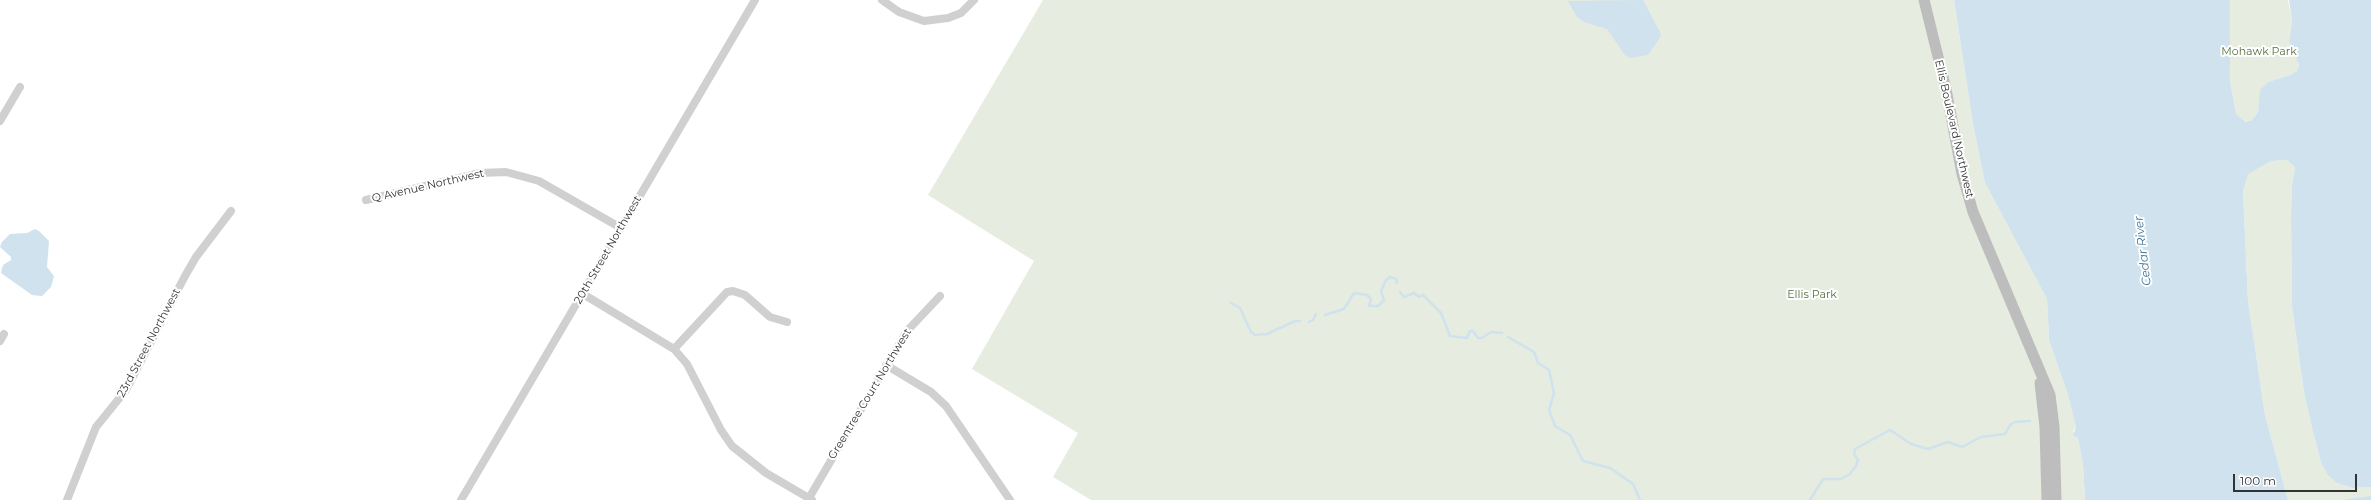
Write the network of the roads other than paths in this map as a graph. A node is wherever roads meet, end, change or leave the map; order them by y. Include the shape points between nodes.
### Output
1 (755, 0) edge
2 (882, 0) edge
3 (974, 0) edge
4 (1924, 0) edge
5 (20, 87) dead end
6 (0, 120) edge
7 (366, 200) dead end
8 (231, 211) dead end
9 (621, 228) junction
10 (584, 294) junction
11 (940, 296) dead end
12 (787, 322) dead end
13 (674, 349) junction
14 (886, 365) junction
15 (2038, 366) junction
16 (811, 499) edge
17 (67, 500) edge
18 (461, 500) edge
19 (1010, 500) edge
20 (2047, 500) edge
21 (2056, 500) edge

1 - 9 street, 20th Street Northwest
2 - 3 street via 899,12 924,20 948,18 961,13
4 - 15 street, Ellis Boulevard Northwest via 1946,89 1962,174 1973,212
5 - 6 street
7 - 9 street, Q Avenue Northwest via 480,173 506,172 539,181
8 - 17 street, 23rd Street Northwest via 196,257 126,390 96,427
9 - 10 street, 20th Street Northwest
10 - 13 street
10 - 18 street, 20th Street Northwest
11 - 14 street, Greentree Court Northwest via 915,320
12 - 13 street via 770,317 745,295 727,292
13 - 16 street via 687,364 732,446 754,464
14 - 16 street, Greentree Court Northwest
14 - 19 street via 931,392 946,406
15 - 20 street, Ellis Boulevard Northwest via 2044,420
15 - 21 street, Ellis Boulevard Northwest via 2051,405

